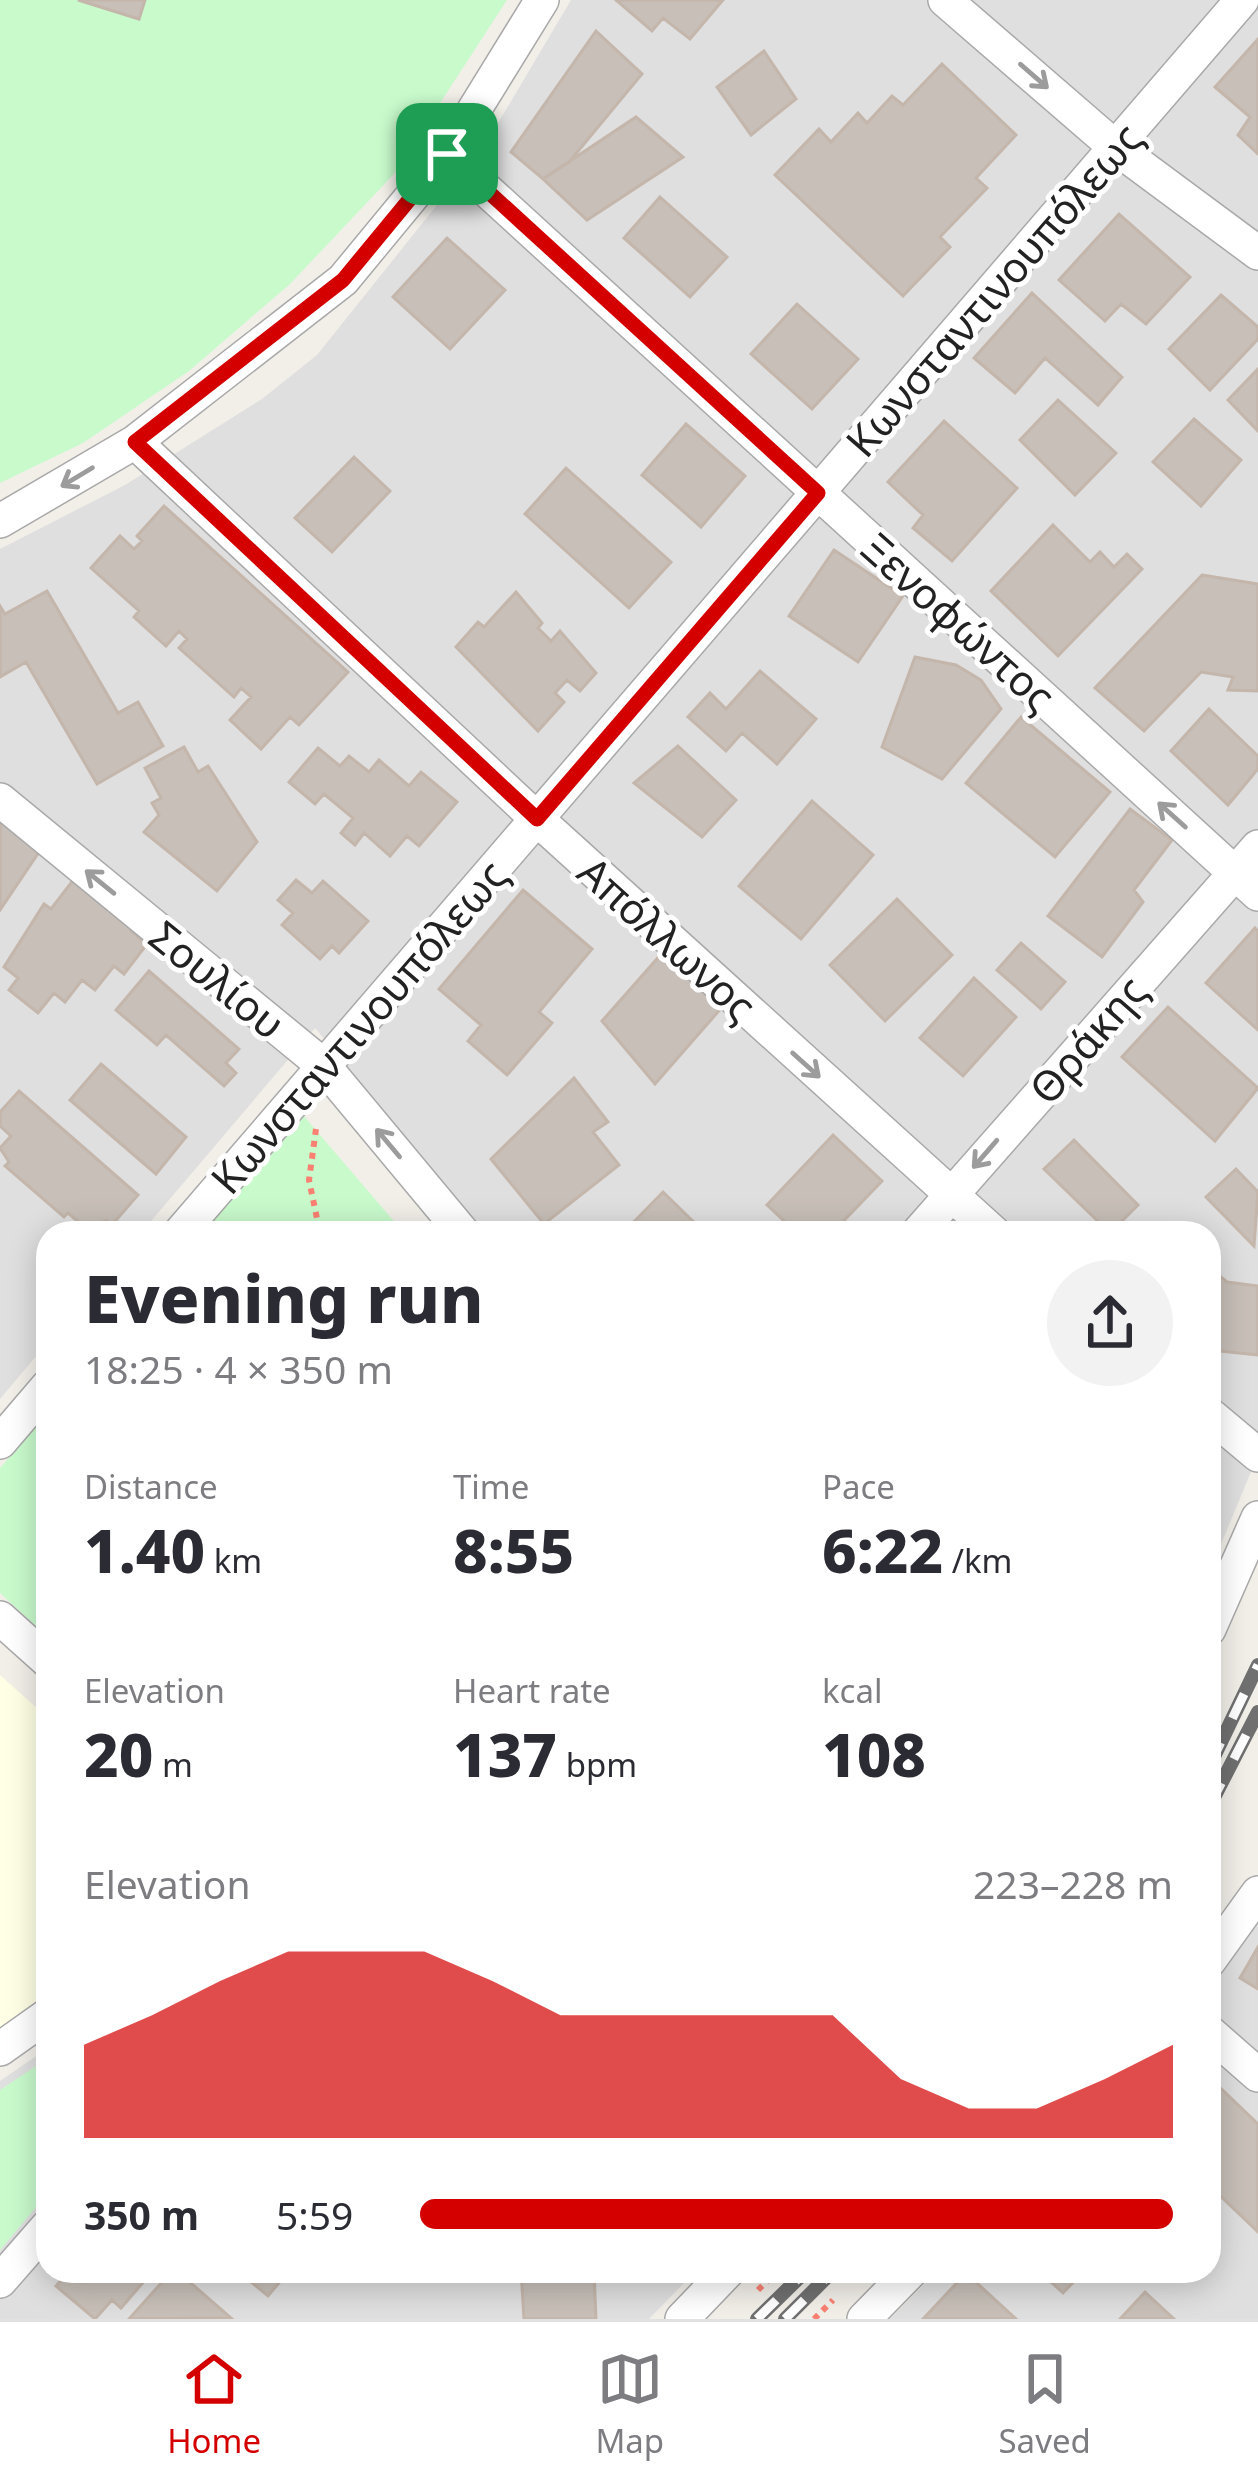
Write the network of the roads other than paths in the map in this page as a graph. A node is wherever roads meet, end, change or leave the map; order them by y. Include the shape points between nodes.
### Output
1 (542, 0) edge
2 (945, 0) edge
3 (1242, 0) edge
4 (1115, 147) junction
5 (447, 154) junction
6 (1258, 253) edge
7 (135, 442) junction
8 (818, 493) junction
9 (0, 520) edge
10 (0, 800) edge
11 (537, 819) junction
12 (1258, 847) edge
13 (1246, 883) edge
14 (324, 1066) junction
15 (950, 1197) junction
16 (190, 1221) edge
17 (453, 1221) edge
18 (929, 1221) edge
19 (979, 1221) edge
20 (36, 1400) edge
21 (1221, 1424) edge
22 (0, 1442) edge
23 (1258, 1455) edge
24 (1258, 1518) edge
25 (1221, 1603) edge
26 (0, 1618) edge
27 (36, 1650) edge
28 (1258, 1893) edge
29 (1221, 1944) edge
30 (36, 2024) edge
31 (1221, 2042) edge
32 (0, 2050) edge
33 (1258, 2074) edge
34 (36, 2240) edge
35 (0, 2281) edge
36 (713, 2283) edge
37 (899, 2283) edge
38 (682, 2319) edge
39 (864, 2319) edge

1 - 5 street
2 -> 4 street
3 - 4 street, Κωνσταντινουπόλεως
4 - 6 street
4 - 8 street, Κωνσταντινουπόλεως
5 - 7 street via 343,280
5 - 8 street, Ξενοφώντος
7 -> 9 street
7 - 11 street, Απόλλωνος
8 - 11 street, Κωνσταντινουπόλεως
13 -> 8 street, Ξενοφώντος
14 -> 10 street, Σουλίου
11 - 14 street, Κωνσταντινουπόλεως
11 -> 15 street, Απόλλωνος
12 - 13 street, Θράκης
13 -> 15 street, Θράκης
14 - 16 street, Κωνσταντινουπόλεως
17 -> 14 street, Σουλίου
15 - 18 street, Θράκης
15 - 19 street, Απόλλωνος
20 - 22 street
21 - 23 street
24 - 25 street
26 - 27 street
28 - 29 street
30 - 32 street
31 - 33 street
34 - 35 street
36 - 38 street
37 - 39 street

